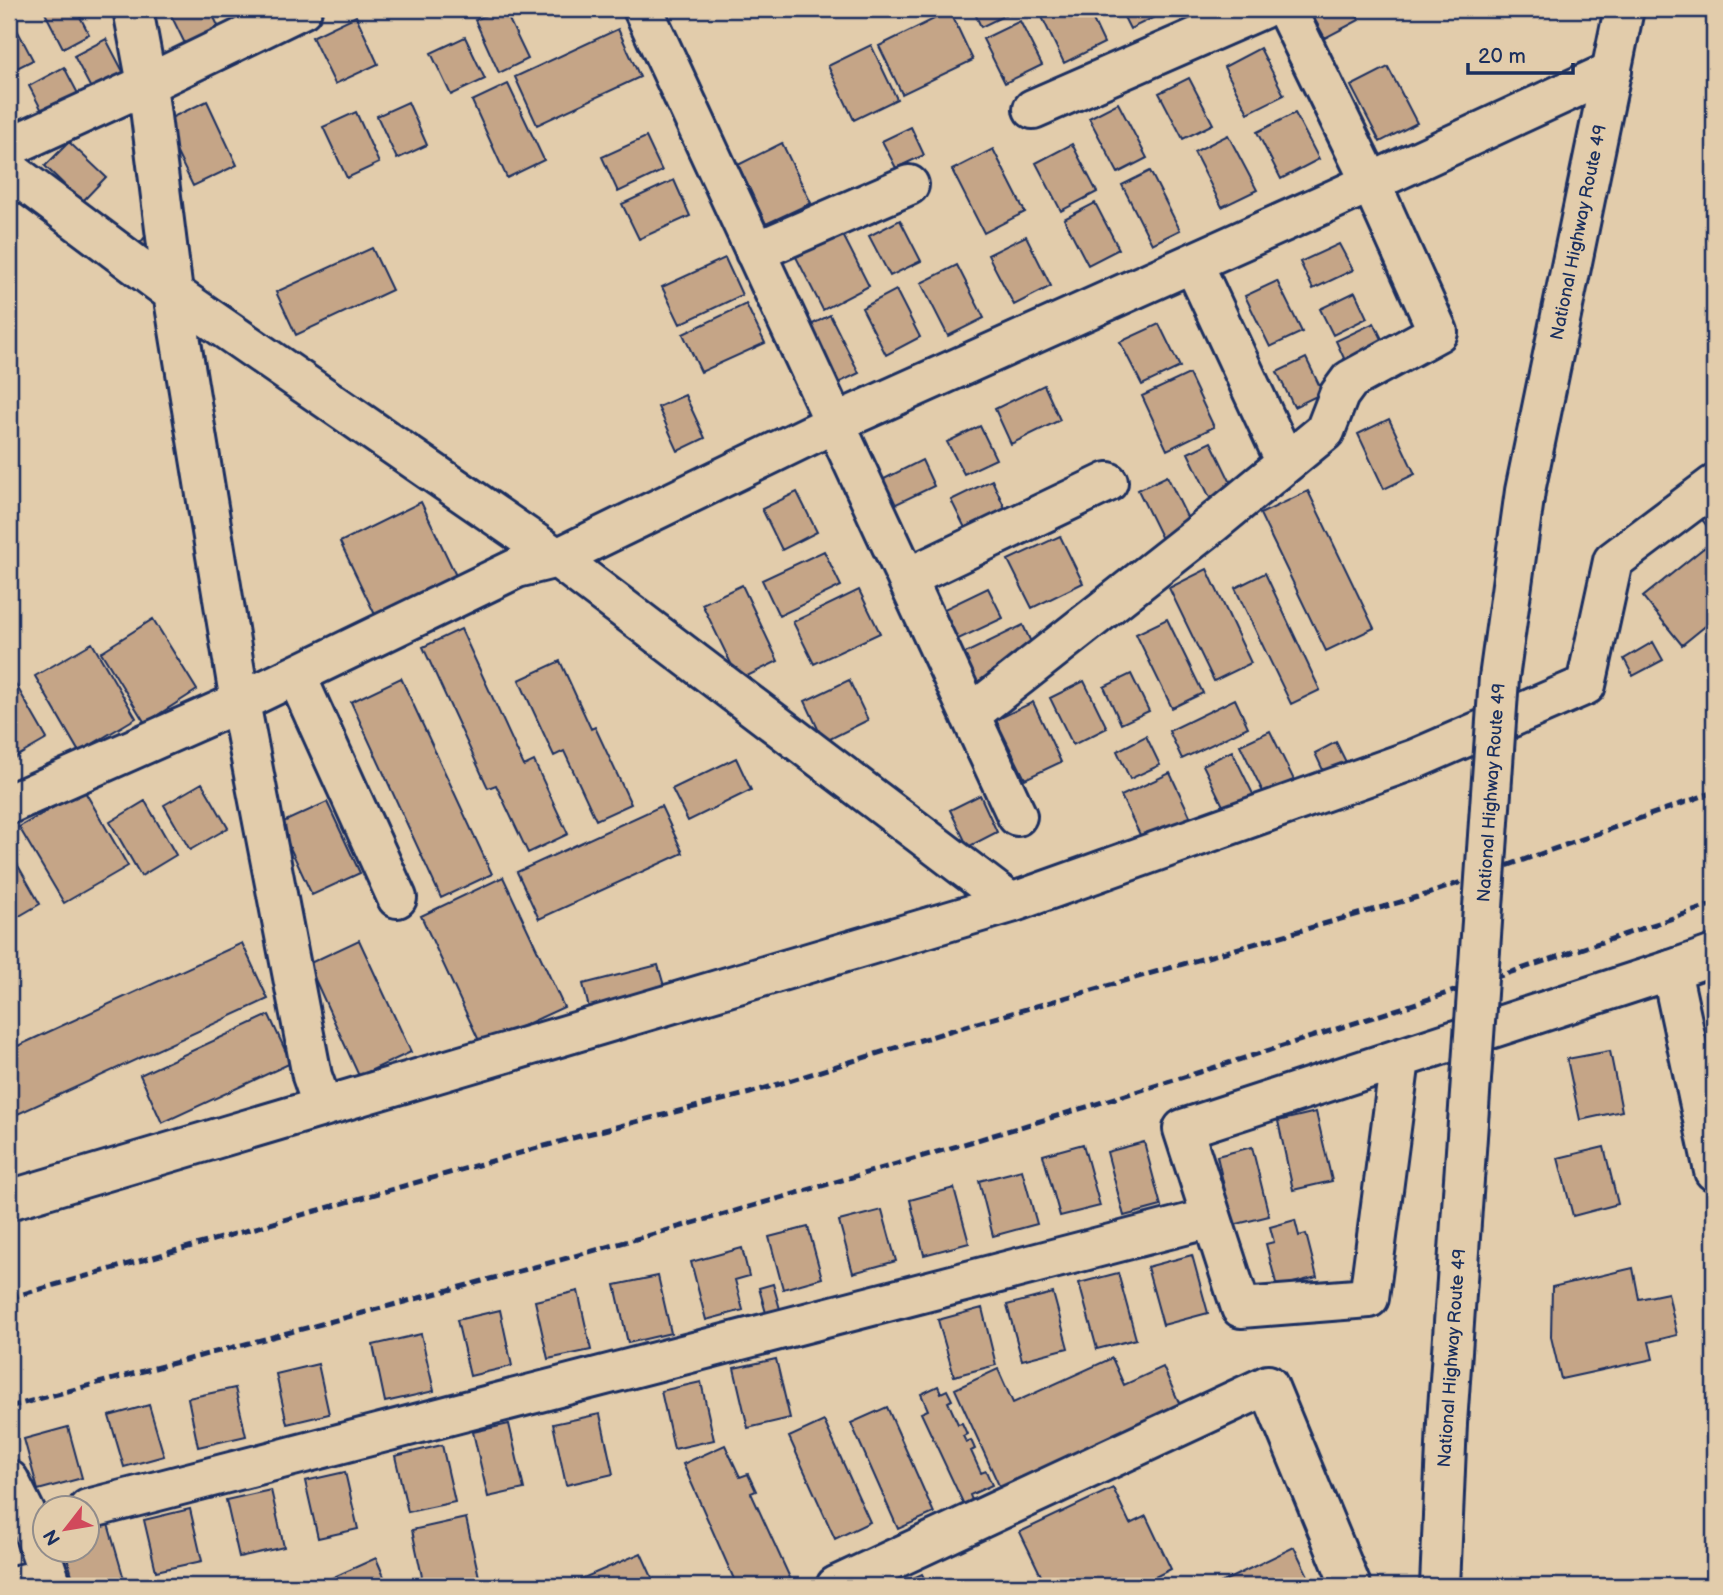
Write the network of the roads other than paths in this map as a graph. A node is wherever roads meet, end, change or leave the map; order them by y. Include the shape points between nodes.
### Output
1 (133, 9) edge
2 (302, 9) edge
3 (643, 9) edge
4 (1262, 9) edge
5 (1286, 9) edge
6 (1624, 9) edge
7 (1612, 71) junction
8 (147, 85) junction
9 (1033, 109) dead end
10 (9, 147) edge
11 (9, 170) edge
12 (1371, 183) junction
13 (909, 185) dead end
14 (755, 252) junction
15 (1193, 263) junction
16 (173, 293) junction
17 (835, 423) junction
18 (1286, 463) junction
19 (1108, 482) dead end
20 (1714, 485) edge
21 (557, 558) junction
22 (907, 578) junction
23 (296, 675) junction
24 (240, 702) junction
25 (970, 715) junction
26 (9, 804) edge
27 (1017, 816) dead end
28 (397, 898) dead end
29 (1012, 903) junction
30 (1714, 955) edge
31 (1671, 970) junction
32 (1400, 1059) junction
33 (323, 1107) junction
34 (1714, 1171) edge
35 (9, 1200) edge
36 (1210, 1218) junction
37 (9, 1480) edge
38 (102, 1505) edge
39 (32, 1513) edge
40 (37, 1564) edge
41 (37, 1583) edge
42 (836, 1586) edge
43 (1351, 1586) edge
44 (1440, 1586) edge

1 - 8 main road
2 - 8 main road
3 - 14 main road
4 - 9 main road
5 - 12 main road
6 - 7 main road, National Highway Route 49
7 - 12 main road
7 - 44 main road, National Highway Route 49, bridge via 1525,491 1499,678 1447,1423
8 - 10 main road
8 - 16 main road
11 - 16 main road
12 - 15 main road
12 - 18 main road via 1438,332 1350,380 1325,431
13 - 14 main road
14 - 17 main road
15 - 17 main road
15 - 18 main road
16 - 21 main road
16 - 24 main road
17 - 21 main road
17 - 22 main road
18 - 25 main road
19 - 22 main road
20 - 29 main road via 1613,561 1586,685 1415,759
21 - 23 main road via 517,568
21 - 29 main road
22 - 25 main road
23 - 24 main road
23 - 28 main road
24 - 26 main road
24 - 33 main road via 312,1076
25 - 27 main road
29 - 33 main road
30 - 31 main road
31 - 32 main road
31 - 34 main road
32 - 36 main road via 1182,1129
32 - 36 main road via 1369,1298 1241,1308
33 - 35 main road
36 - 38 main road
37 - 39 main road
40 - 41 main road
42 - 43 main road via 1268,1385

